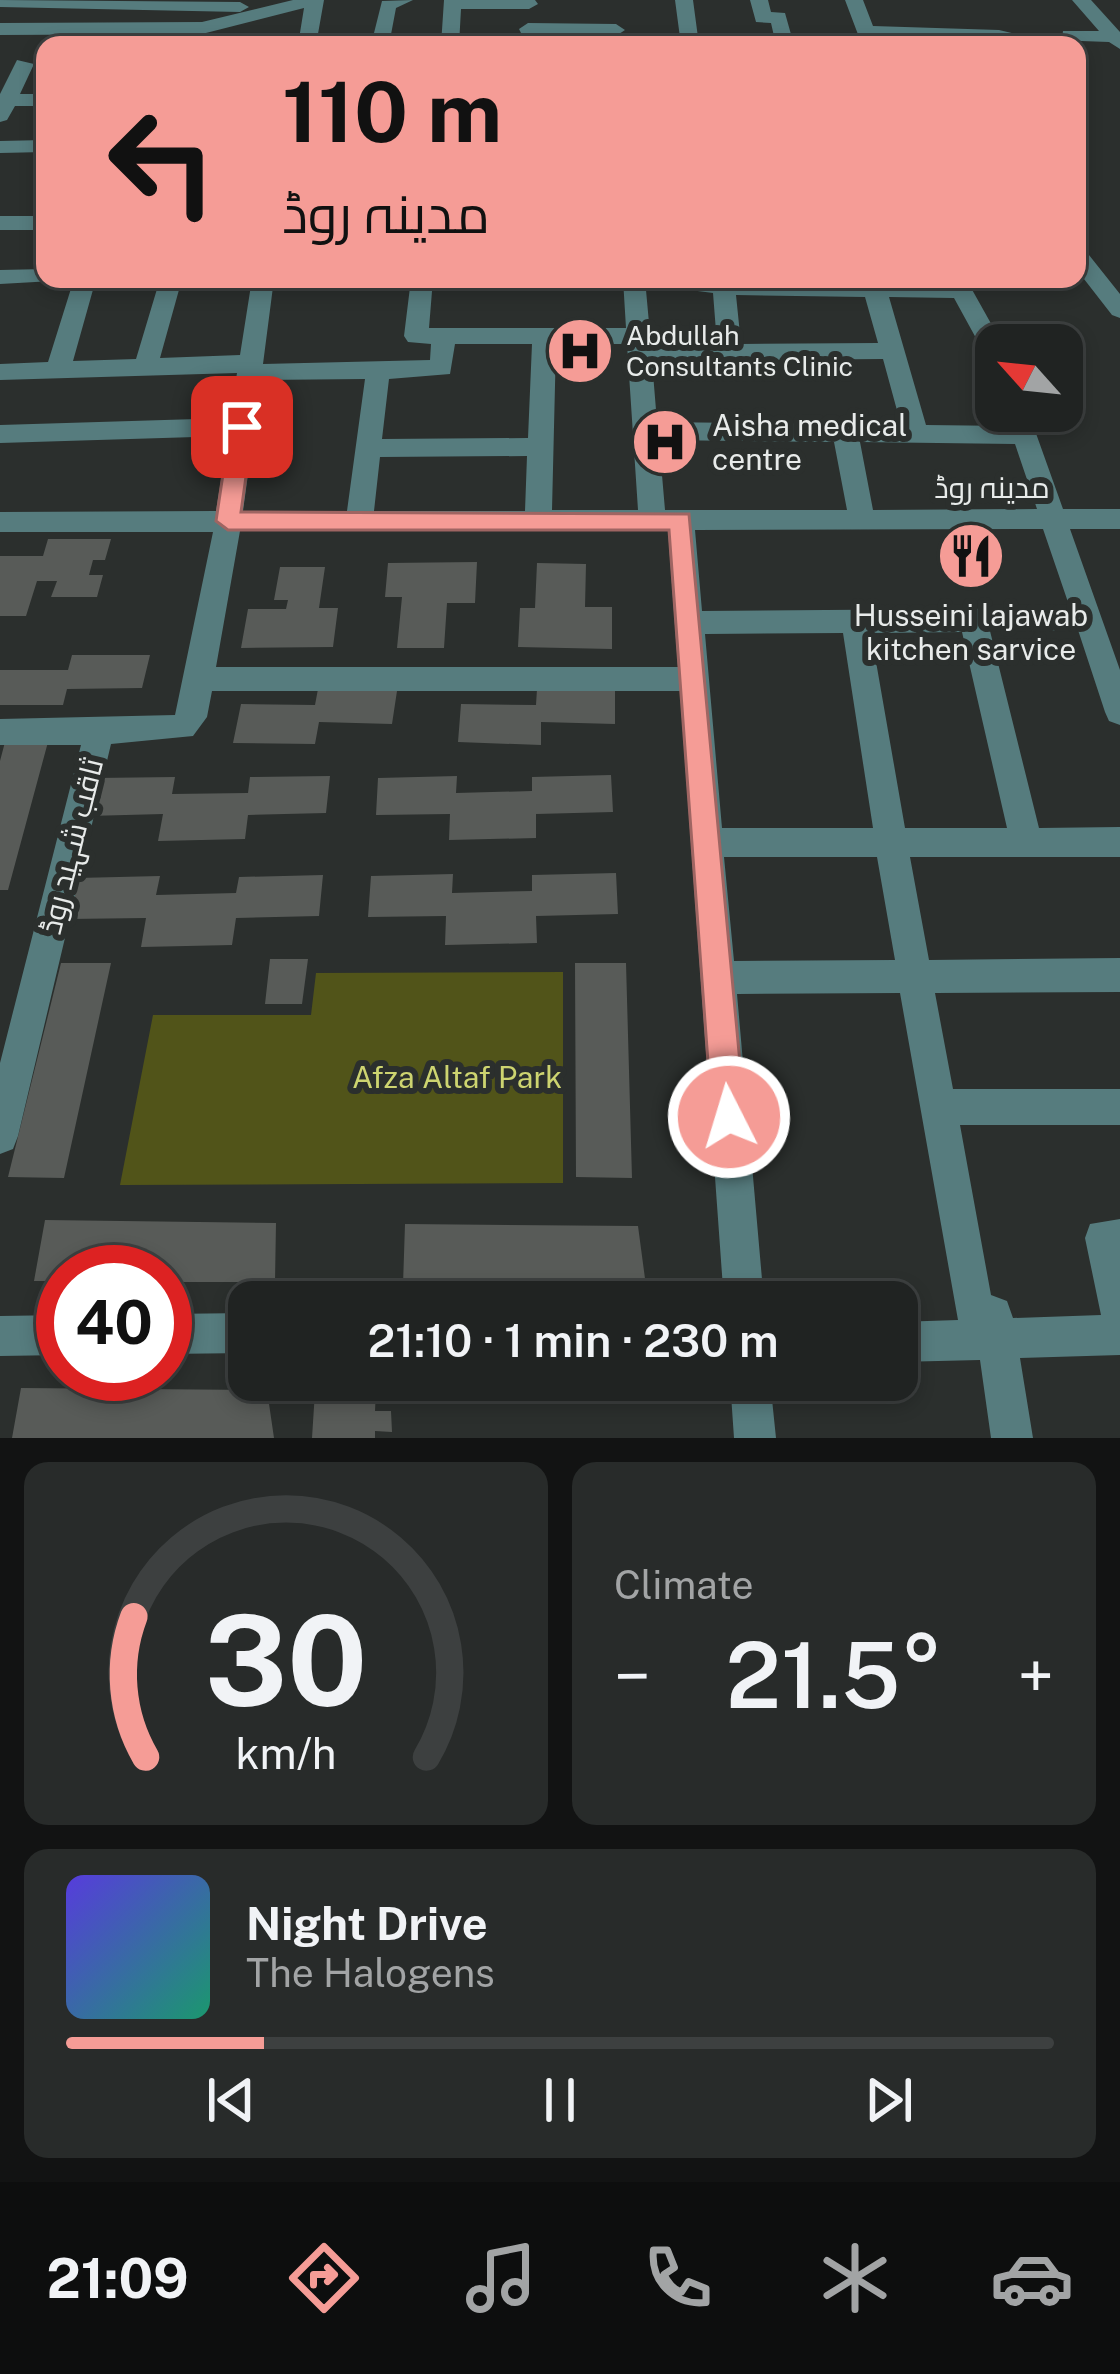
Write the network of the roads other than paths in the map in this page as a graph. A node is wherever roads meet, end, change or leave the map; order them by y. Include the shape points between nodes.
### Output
1 (315, 0) edge
2 (404, 0) edge
3 (684, 0) edge
4 (759, 0) edge
5 (854, 0) edge
6 (1081, 0) edge
7 (67, 1) edge
8 (0, 2) edge
9 (453, 2) edge
10 (529, 2) edge
11 (188, 3) edge
12 (256, 7) edge
13 (0, 29) edge
14 (54, 29) junction
15 (616, 30) edge
16 (309, 36) edge
17 (382, 36) edge
18 (451, 36) edge
19 (528, 36) edge
20 (541, 36) edge
21 (689, 36) edge
22 (783, 36) edge
23 (868, 36) edge
24 (1086, 37) edge
25 (1117, 40) edge
26 (34, 63) edge
27 (0, 64) edge
28 (36, 101) edge
29 (2, 106) edge
30 (36, 146) edge
31 (0, 147) edge
32 (0, 223) edge
33 (36, 223) edge
34 (1086, 266) edge
35 (36, 276) edge
36 (5, 277) edge
37 (82, 288) edge
38 (168, 288) edge
39 (262, 288) edge
40 (421, 288) edge
41 (635, 288) edge
42 (724, 288) edge
43 (832, 288) edge
44 (899, 288) edge
45 (948, 288) edge
46 (875, 290) junction
47 (0, 307) edge
48 (1120, 310) edge
49 (980, 324) edge
50 (443, 336) junction
51 (544, 336) junction
52 (638, 345) junction
53 (892, 351) junction
54 (730, 352) junction
55 (146, 366) junction
56 (250, 368) junction
57 (58, 370) junction
58 (378, 371) junction
59 (0, 372) edge
60 (242, 427) junction
61 (975, 428) edge
62 (645, 431) junction
63 (1022, 432) edge
64 (845, 433) junction
65 (0, 434) edge
66 (916, 434) junction
67 (540, 447) junction
68 (368, 448) junction
69 (538, 520) junction
70 (666, 520) junction
71 (862, 520) junction
72 (1052, 520) junction
73 (1120, 520) edge
74 (228, 521) junction
75 (359, 521) junction
76 (0, 522) edge
77 (1087, 619) junction
78 (973, 620) junction
79 (855, 622) junction
80 (689, 623) junction
81 (1111, 659) edge
82 (201, 679) junction
83 (693, 679) junction
84 (1120, 712) edge
85 (0, 732) edge
86 (99, 732) junction
87 (707, 842) junction
88 (1025, 842) junction
89 (1120, 842) edge
90 (891, 843) junction
91 (1120, 975) edge
92 (914, 976) junction
93 (718, 978) junction
94 (938, 1107) junction
95 (1120, 1107) edge
96 (3, 1114) edge
97 (1120, 1238) edge
98 (742, 1281) edge
99 (1120, 1313) edge
100 (228, 1333) edge
101 (192, 1334) edge
102 (36, 1335) edge
103 (1120, 1335) edge
104 (0, 1336) edge
105 (996, 1339) junction
106 (918, 1341) edge
107 (752, 1401) edge
108 (755, 1438) edge
109 (1012, 1438) edge

1 - 12 street
1 - 16 street
2 - 17 street via 388,4
3 - 21 street
4 - 22 street via 763,18 779,17
5 - 23 street
6 - 25 street
7 - 8 street
7 - 11 street
7 - 14 street
9 - 10 street
9 - 18 street
10 - 19 street
11 - 12 street
12 - 14 street via 202,28
13 - 14 street
15 - 20 street
24 - 25 street
26 - 27 street
26 - 29 street
28 - 29 street
30 - 31 street
32 - 33 street
34 - 48 street
35 - 36 street
36 - 47 street
37 - 57 street
38 - 55 street
39 - 56 street, ثاقب شہید روڈ
40 - 50 street via 416,336
41 - 52 street
42 - 54 street
43 - 46 street
44 - 46 street
45 - 49 street via 962,291
46 - 53 street
50 - 51 street
50 - 58 street via 441,368
51 - 52 street
51 - 67 street
52 - 54 street
52 - 62 street
53 - 54 street
53 - 66 street
55 - 56 street
55 - 57 street
56 - 58 street
56 - 60 street, ثاقب شہید روڈ
57 - 59 street
58 - 68 street
60 - 65 street
60 - 74 street, ثاقب شہید روڈ
61 - 66 street
62 - 64 street
62 - 70 street
63 - 72 street
64 - 66 street
64 - 71 street
67 - 68 street
67 - 69 street
68 - 75 street
69 - 70 street, مدینہ روڈ
69 - 75 street, مدینہ روڈ
70 - 71 street, مدینہ روڈ
70 - 80 street
71 - 72 street, مدینہ روڈ
72 - 73 street, مدینہ روڈ
72 - 77 street
74 - 75 street, مدینہ روڈ
74 - 76 street, مدینہ روڈ
74 - 82 street, ثاقب شہید روڈ
77 - 78 street
77 - 81 street
78 - 79 street
78 - 88 street
79 - 80 street
79 - 90 street
80 - 83 street
81 - 84 street
82 - 83 street
82 - 86 street, ثاقب شہید روڈ via 182,728
83 - 87 street
85 - 86 street
86 - 96 street, ثاقب شہید روڈ
87 - 90 street
87 - 93 street
88 - 89 street
88 - 90 street
90 - 92 street
91 - 92 street
92 - 93 street
92 - 94 street
93 - 98 street
94 - 95 street
94 - 105 street via 974,1310 993,1315
97 - 99 street via 1104,1238
100 - 101 street
102 - 104 street
103 - 105 street
105 - 106 street
105 - 109 street
107 - 108 street

